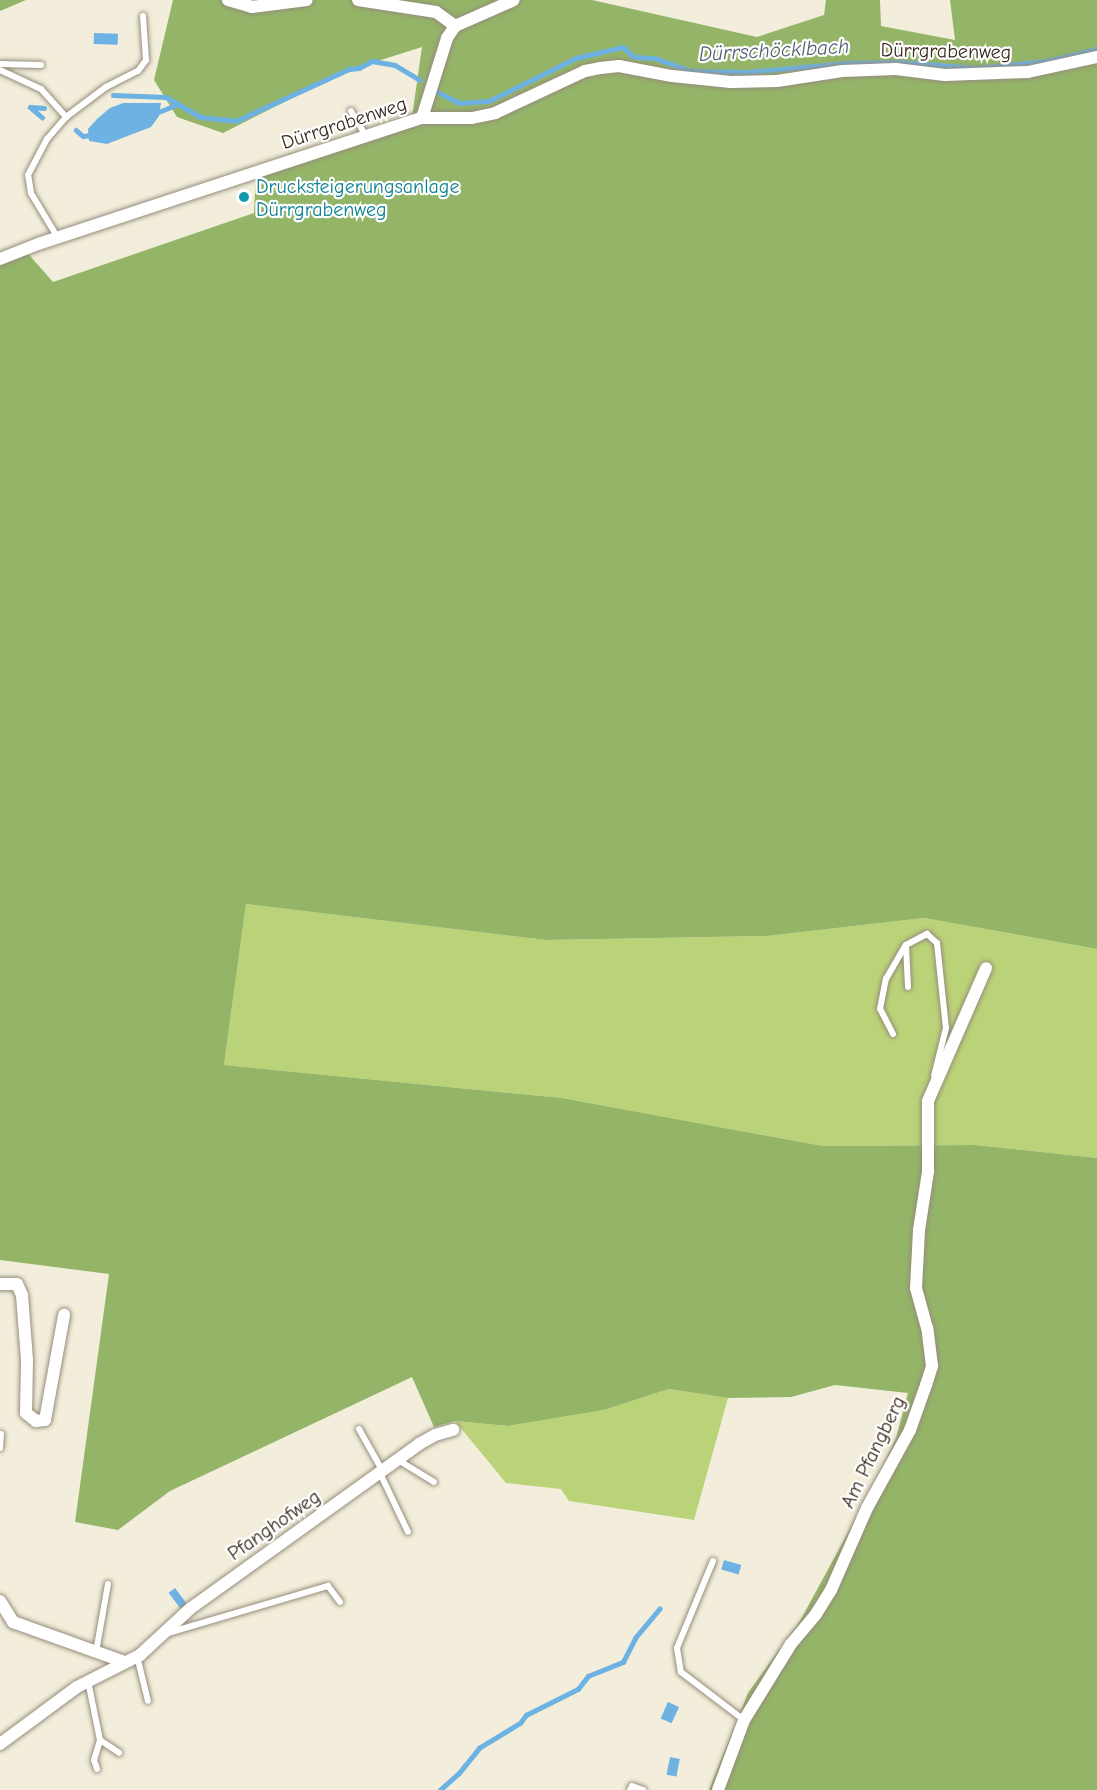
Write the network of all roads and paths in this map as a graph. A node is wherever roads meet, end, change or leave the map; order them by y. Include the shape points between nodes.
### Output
1 (228, 0) edge
2 (307, 0) edge
3 (358, 0) edge
4 (514, 0) edge
5 (143, 16) dead end
6 (455, 26) junction
7 (1097, 57) edge
8 (0, 64) edge
9 (41, 65) dead end
10 (0, 70) edge
11 (351, 111) dead end
12 (66, 117) junction
13 (422, 118) junction
14 (367, 137) junction
15 (58, 238) junction
16 (0, 259) edge
17 (906, 945) junction
18 (986, 968) dead end
19 (908, 987) dead end
20 (893, 1034) dead end
21 (928, 1101) junction
22 (0, 1284) edge
23 (64, 1315) dead end
24 (359, 1429) dead end
25 (453, 1430) dead end
26 (1, 1434) edge
27 (0, 1448) edge
28 (398, 1460) junction
29 (381, 1472) junction
30 (434, 1482) dead end
31 (408, 1532) dead end
32 (713, 1561) dead end
33 (108, 1584) dead end
34 (0, 1601) edge
35 (340, 1602) dead end
36 (162, 1635) junction
37 (96, 1653) junction
38 (137, 1656) junction
39 (124, 1662) junction
40 (88, 1681) junction
41 (148, 1701) dead end
42 (744, 1720) junction
43 (100, 1740) junction
44 (0, 1744) edge
45 (119, 1753) dead end
46 (97, 1769) dead end
47 (630, 1790) edge
48 (643, 1790) edge
49 (718, 1790) edge

1 - 2 street via 252,7
3 - 6 street via 436,12
4 - 6 street
5 - 12 lane via 146,60 138,71 106,87
6 - 13 street via 447,38
7 - 13 street, Dürrgrabenweg via 1028,72 945,75 896,69 863,70 777,81 731,82 619,66 585,71 495,112 472,118
8 - 9 lane
10 - 12 lane via 41,89
11 - 14 lane
12 - 15 lane via 47,139 28,175 31,193
13 - 14 street, Dürrgrabenweg
14 - 15 street, Dürrgrabenweg
15 - 16 street, Dürrgrabenweg
17 - 19 lane
17 - 20 lane via 886,979 880,1009
17 - 21 lane via 927,934 937,943 946,1029
18 - 21 street, Am Pfangberg
21 - 42 street, Am Pfangberg via 928,1172 916,1288 932,1366 909,1430 867,1508 831,1590 791,1644
22 - 23 street via 17,1284 22,1295 26,1413 36,1421 45,1420
24 - 29 lane
25 - 28 street, Pfanghofweg via 435,1435
26 - 27 lane
28 - 29 street, Pfanghofweg
28 - 30 lane
29 - 31 lane
29 - 36 street, Pfanghofweg via 200,1602
32 - 42 lane via 677,1648 681,1672
33 - 37 lane
34 - 37 street via 13,1622
35 - 36 lane via 328,1586
36 - 38 street, Pfanghofweg
37 - 39 street
38 - 39 street, Pfanghofweg
38 - 41 lane
39 - 40 street, Pfanghofweg
40 - 43 lane
40 - 44 street, Pfanghofweg
42 - 49 street, Am Pfangberg
43 - 45 lane
43 - 46 lane via 94,1760
47 - 48 lane via 632,1786

